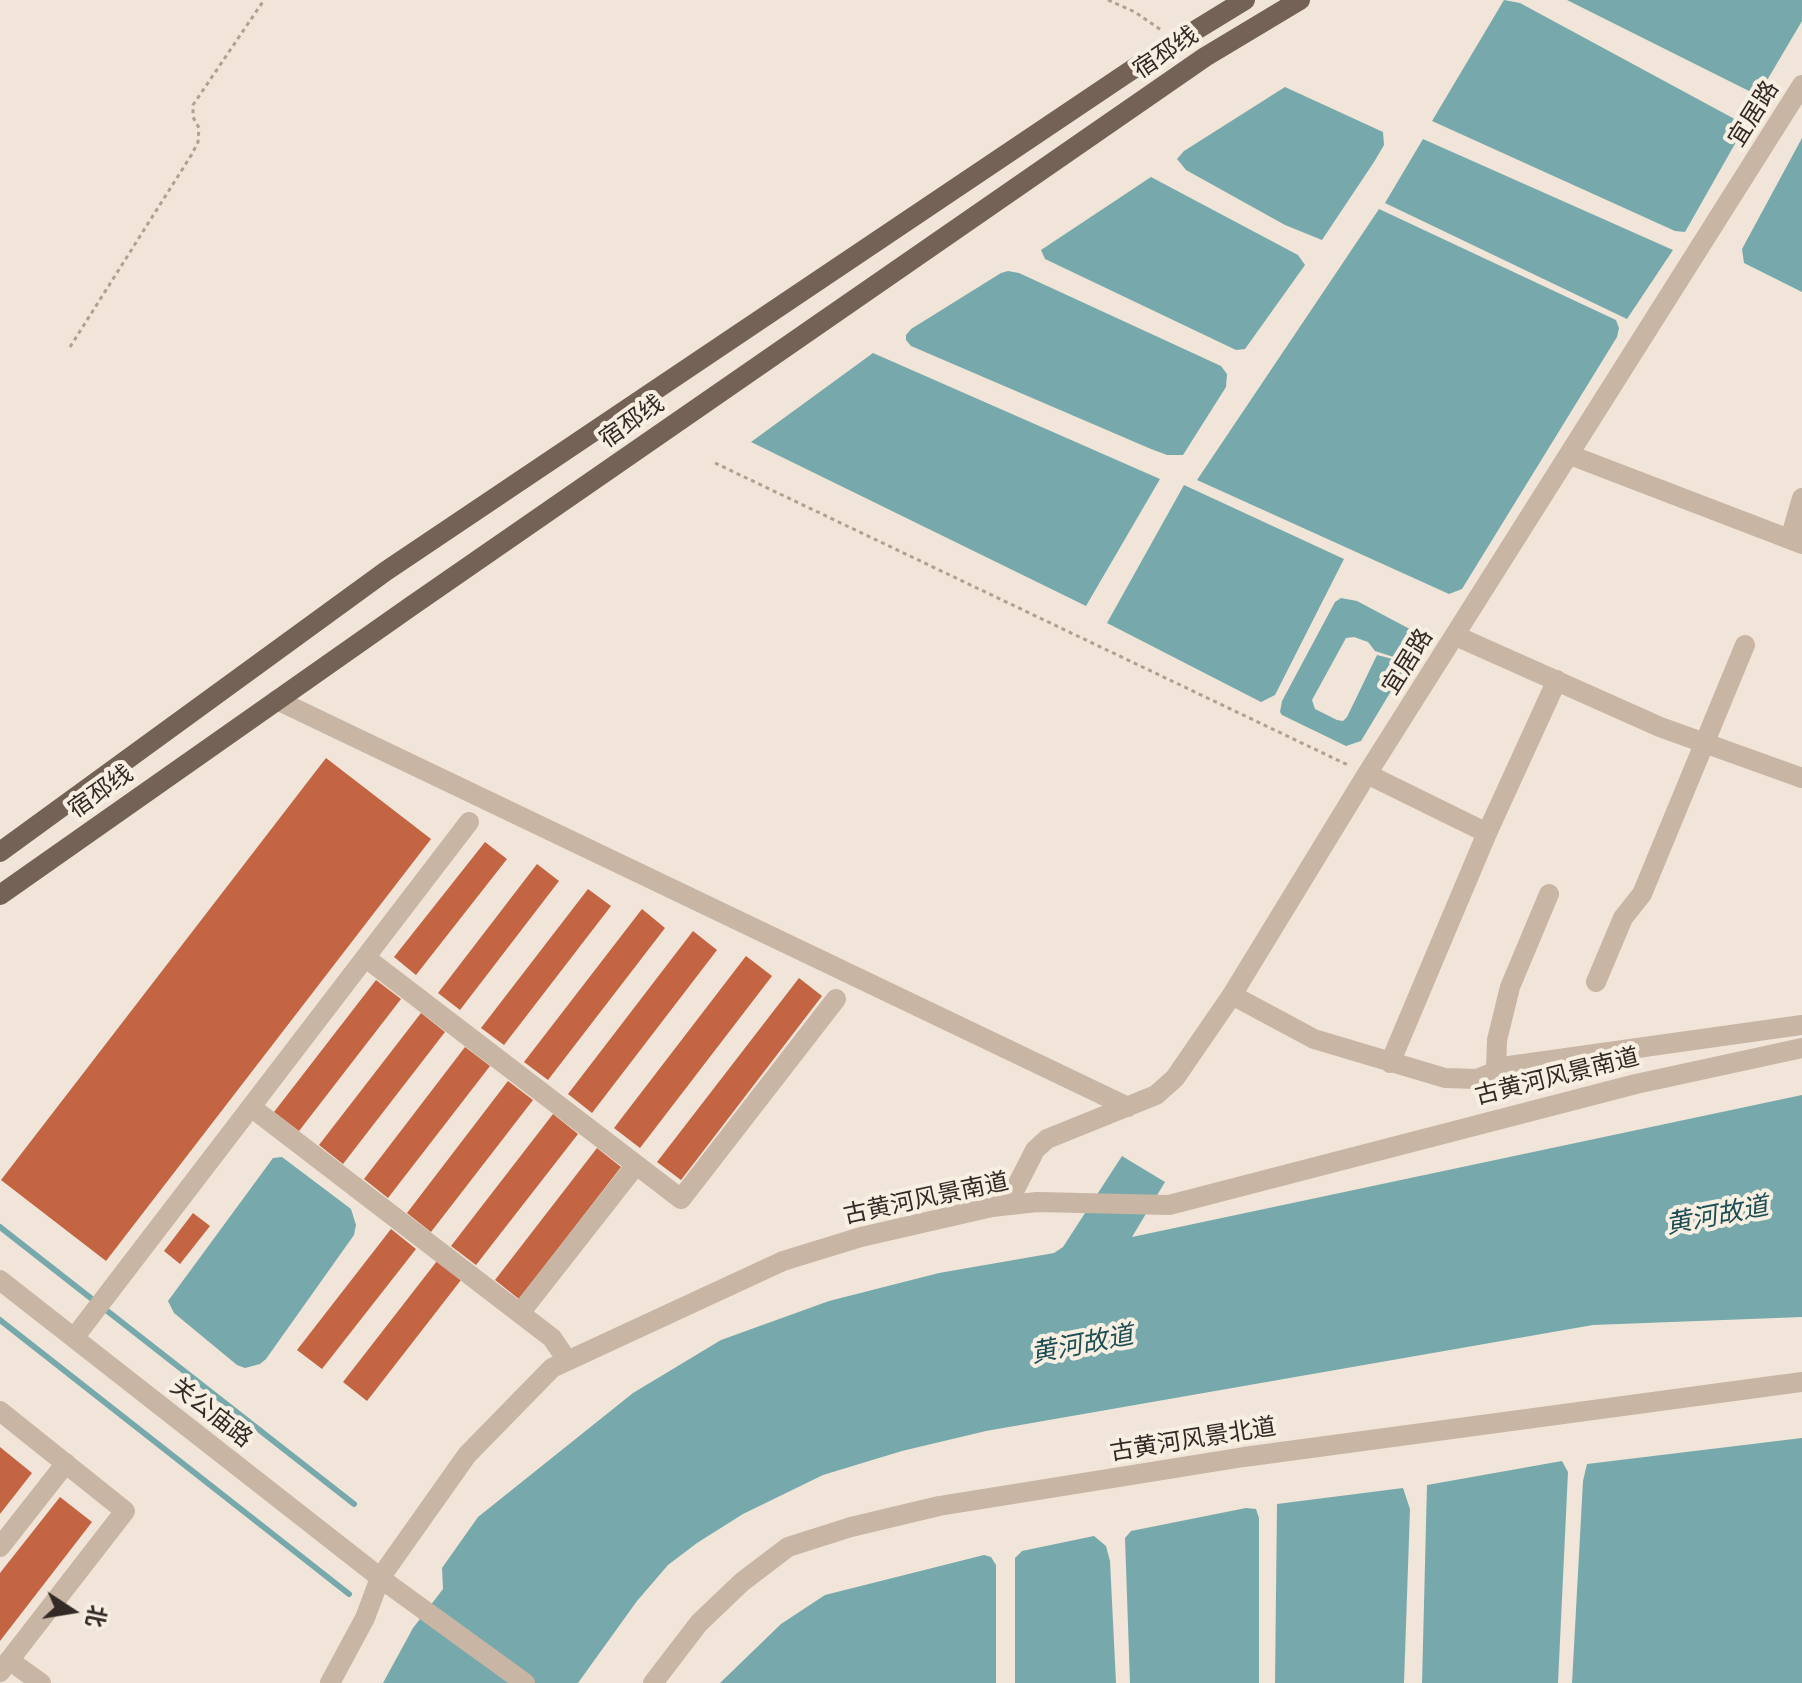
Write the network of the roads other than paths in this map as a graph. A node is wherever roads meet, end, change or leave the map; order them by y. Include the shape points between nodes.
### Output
1 (1245, 0) edge
2 (1300, 0) edge
3 (1802, 85) edge
4 (1570, 455) junction
5 (1802, 498) edge
6 (1796, 541) edge
7 (1456, 636) junction
8 (1745, 645) dead end
9 (1557, 680) junction
10 (277, 700) junction
11 (1705, 743) junction
12 (1367, 774) junction
13 (1802, 778) edge
14 (469, 822) dead end
15 (1487, 833) junction
16 (0, 852) edge
17 (1549, 894) dead end
18 (0, 895) edge
19 (366, 958) junction
20 (1596, 982) dead end
21 (1232, 995) junction
22 (836, 999) dead end
23 (1802, 1025) edge
24 (1802, 1048) edge
25 (1390, 1063) junction
26 (1496, 1071) junction
27 (251, 1107) junction
28 (1128, 1107) junction
29 (636, 1165) junction
30 (1007, 1205) junction
31 (0, 1280) edge
32 (520, 1313) junction
33 (74, 1338) junction
34 (567, 1360) junction
35 (1802, 1382) edge
36 (0, 1411) edge
37 (66, 1463) junction
38 (0, 1547) edge
39 (386, 1582) junction
40 (5, 1666) edge
41 (41, 1683) edge
42 (330, 1683) edge
43 (525, 1683) edge
44 (653, 1683) edge

1 - 16 main road, 宿邳线 via 1142,63 386,571
2 - 10 main road, 宿邳线 via 1205,57
3 - 4 street, 宜居路
4 - 6 street
4 - 7 street, 宜居路
5 - 6 street
7 - 9 street
7 - 12 street, 宜居路
8 - 11 street
9 - 11 street
9 - 15 street
10 - 18 main road, 宿邳线
10 - 28 street
11 - 13 street
11 - 20 street via 1642,894 1623,918
12 - 15 street
12 - 21 street, 宜居路
14 - 19 street
15 - 25 street
17 - 26 street via 1510,987 1497,1040
19 - 27 street
19 - 29 street
21 - 25 street via 1314,1039
21 - 28 street, 宜居路 via 1175,1078 1156,1095
22 - 29 street via 681,1199
23 - 26 street
24 - 30 street, 古黄河风景南道 via 1636,1084 1169,1205
25 - 26 street via 1445,1078 1477,1079
27 - 32 street
27 - 33 street
28 - 30 street, 宜居路 via 1047,1139 1035,1150
29 - 32 street
30 - 34 street, 古黄河风景南道 via 861,1237 783,1261
31 - 33 street, 关公庙路
32 - 34 street via 552,1338
33 - 39 street, 关公庙路
34 - 39 street, 古黄河风景南道 via 552,1368 467,1455
35 - 44 street, 古黄河风景北道 via 1244,1457 939,1506 851,1527 788,1547 742,1582 699,1623
36 - 37 street
37 - 38 street
37 - 40 street via 125,1511
39 - 42 street, 古黄河风景南道
39 - 43 street, 关公庙路
40 - 41 street

